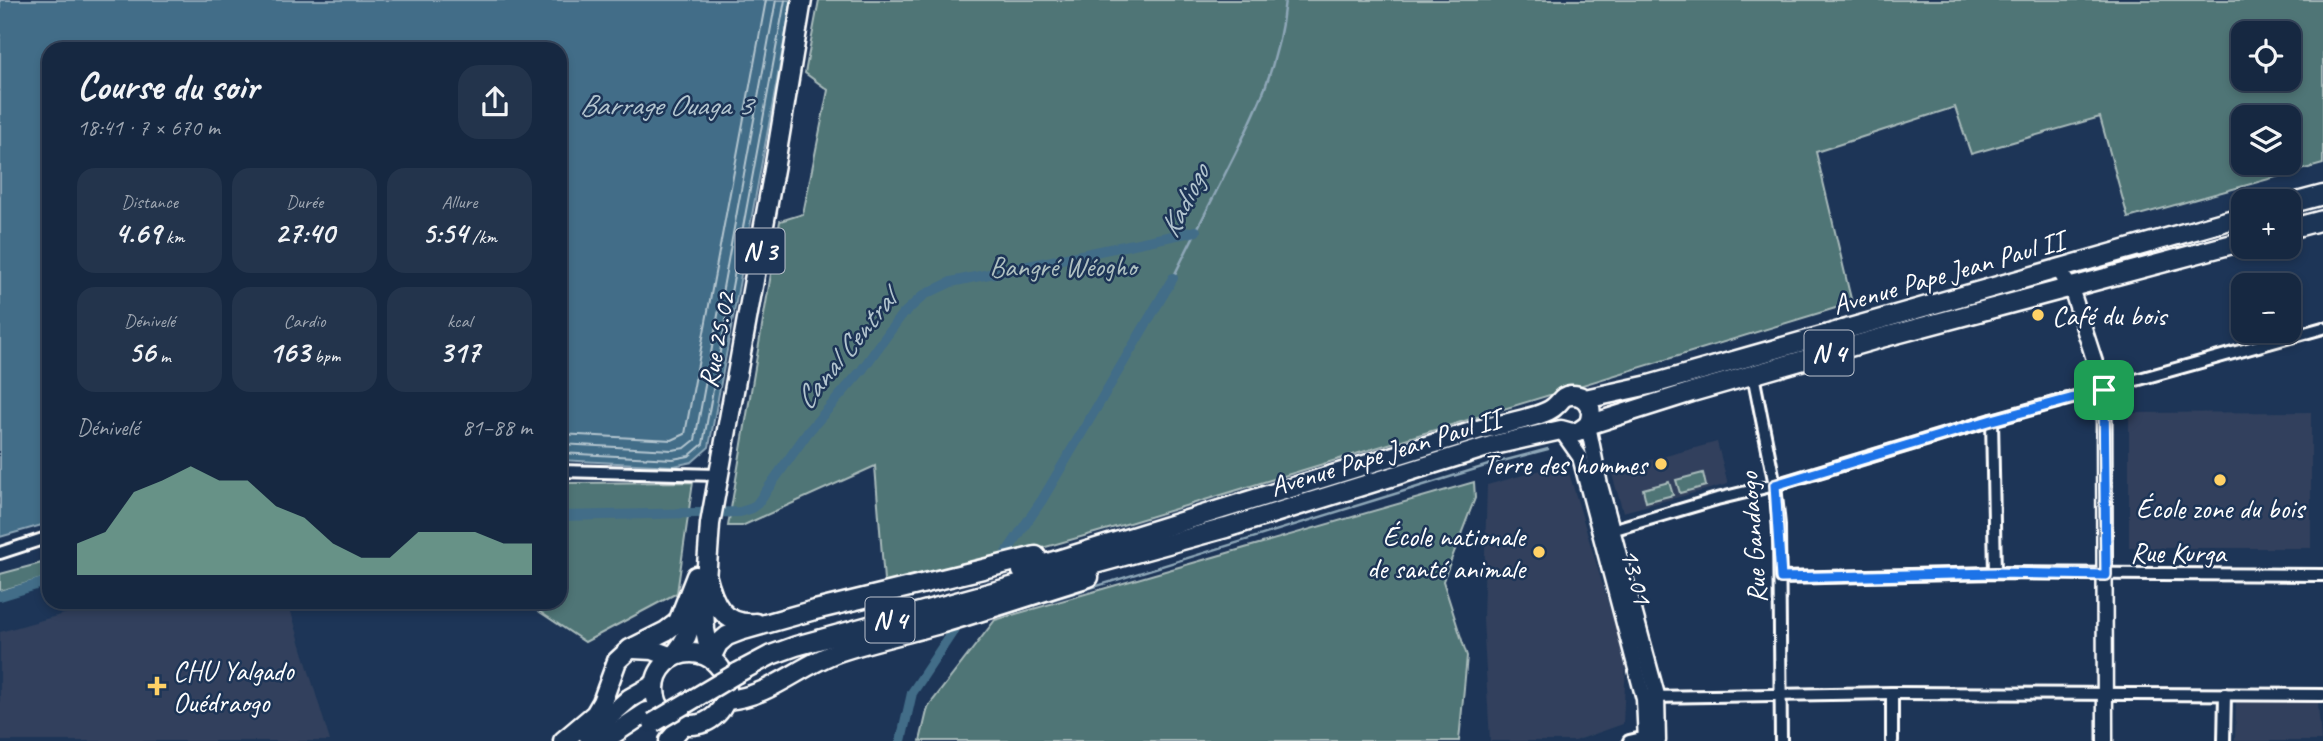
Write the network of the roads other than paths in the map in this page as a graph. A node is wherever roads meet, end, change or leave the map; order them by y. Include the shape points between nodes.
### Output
1 (802, 0) edge
2 (2323, 195) edge
3 (2301, 201) edge
4 (2231, 220) edge
5 (2323, 220) edge
6 (2301, 226) edge
7 (2231, 245) edge
8 (2057, 268) junction
9 (2071, 288) junction
10 (2323, 328) edge
11 (1753, 375) junction
12 (2104, 390) junction
13 (1585, 399) junction
14 (1554, 407) junction
15 (1992, 420) junction
16 (1588, 425) junction
17 (1561, 430) junction
18 (567, 471) edge
19 (718, 475) junction
20 (1775, 485) junction
21 (1224, 508) junction
22 (1226, 528) junction
23 (1606, 532) junction
24 (42, 539) edge
25 (0, 553) edge
26 (1996, 573) junction
27 (701, 575) junction
28 (2106, 575) junction
29 (2323, 575) edge
30 (1781, 578) junction
31 (777, 621) junction
32 (630, 649) junction
33 (672, 657) junction
34 (711, 658) junction
35 (734, 668) junction
36 (655, 684) junction
37 (2105, 693) junction
38 (1780, 694) junction
39 (1892, 694) junction
40 (2225, 694) junction
41 (2323, 695) edge
42 (1650, 697) junction
43 (727, 700) junction
44 (650, 718) junction
45 (683, 725) junction
46 (1650, 739) edge
47 (563, 741) edge
48 (581, 741) edge
49 (603, 741) edge
50 (623, 741) edge
51 (668, 741) edge
52 (1629, 741) edge
53 (1781, 741) edge
54 (1892, 741) edge
55 (2105, 741) edge
56 (2224, 741) edge

1 - 19 main road, Rue 25.02 / N 3
2 - 3 main road
4 - 8 main road, Avenue Pape Jean Paul II / N 4
5 - 6 main road
7 - 9 main road, Avenue Pape Jean Paul II / N 4
8 - 9 street
8 - 13 main road, Avenue Pape Jean Paul II / N 4 via 1649,385
9 - 11 main road, Avenue Pape Jean Paul II / N 4
9 - 12 street
10 - 12 street
11 - 16 main road, Avenue Pape Jean Paul II / N 4
11 - 20 street, Rue Gandaogo
12 - 15 street
12 - 28 street
13 - 14 main road, Avenue Pape Jean Paul II / N 4 via 1567,396
13 - 16 main road via 1592,412
14 - 17 main road via 1554,420
14 - 21 main road, Avenue Pape Jean Paul II / N 4
15 - 20 street
15 - 26 street
16 - 17 main road, Avenue Pape Jean Paul II / N 4 via 1572,433
16 - 23 street, 13.01
17 - 22 main road, Avenue Pape Jean Paul II / N 4 via 1494,445
17 - 23 street, 13.01 via 1580,457
18 - 19 street
19 - 27 main road, Rue 25.02 / N 3
20 - 23 street
20 - 30 street, Rue Gandaogo
21 - 31 main road
21 - 35 main road, N 4 via 795,636
22 - 35 main road, N 4 via 796,646
22 - 43 main road via 997,607 839,652 808,664 762,693
23 - 42 street, 13.01
24 - 25 street
26 - 28 street, Rue Kurga
26 - 30 street, Rue Kurga
27 - 31 main road via 719,610 732,620 742,624
27 - 32 main road via 678,622
27 - 33 main road, Rue 25.02 / N 3 via 692,623 684,645
27 - 34 main road, Rue 25.02 / N 3
28 - 29 street, Rue Kurga
28 - 37 street
30 - 38 street, Rue Gandaogo
31 - 34 main road via 727,636
32 - 33 main road
32 - 47 main road via 617,661 595,714
33 - 34 main road via 699,653
33 - 36 main road, N 3
34 - 43 main road, N 3 via 727,681
35 - 44 main road, N 4, bridge
36 - 45 main road via 658,705
36 - 48 main road via 630,698
37 - 39 street
37 - 40 street
37 - 55 street
38 - 39 street
38 - 42 street
38 - 53 street, Rue Gandaogo
39 - 54 street
40 - 41 street
40 - 56 street
42 - 46 street, 13.01
43 - 45 main road via 715,718
44 - 49 main road, N 4
44 - 50 main road, N 4
45 - 51 main road
46 - 52 street

